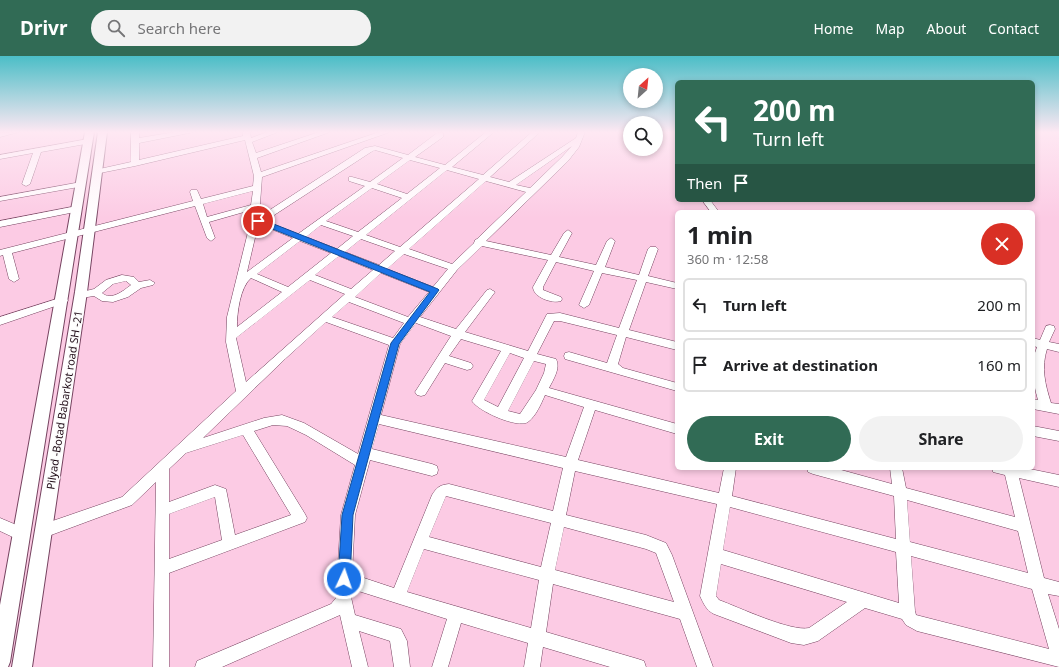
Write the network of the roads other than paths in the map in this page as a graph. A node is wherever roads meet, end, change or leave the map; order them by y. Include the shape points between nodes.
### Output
1 (34, 161) edge
2 (85, 161) edge
3 (99, 161) edge
4 (135, 161) edge
5 (143, 161) edge
6 (253, 161) edge
7 (304, 161) edge
8 (353, 161) edge
9 (404, 161) edge
10 (421, 161) edge
11 (455, 161) edge
12 (504, 161) edge
13 (545, 161) edge
14 (563, 161) edge
15 (135, 164) junction
16 (446, 168) junction
17 (98, 172) junction
18 (258, 176) junction
19 (484, 178) junction
20 (352, 179) dead end
21 (26, 184) dead end
22 (81, 184) junction
23 (371, 185) junction
24 (509, 186) junction
25 (256, 188) junction
26 (194, 192) dead end
27 (531, 192) junction
28 (408, 197) junction
29 (0, 199) edge
30 (199, 203) junction
31 (254, 207) junction
32 (77, 209) junction
33 (205, 220) junction
34 (256, 222) junction
35 (320, 222) junction
36 (0, 224) edge
37 (90, 231) junction
38 (568, 233) dead end
39 (73, 235) junction
40 (359, 236) junction
41 (211, 238) dead end
42 (298, 238) junction
43 (610, 241) dead end
44 (478, 242) junction
45 (653, 249) dead end
46 (401, 250) junction
47 (3, 252) edge
48 (337, 253) junction
49 (554, 259) junction
50 (454, 268) junction
51 (380, 269) junction
52 (599, 269) junction
53 (250, 274) junction
54 (308, 276) junction
55 (642, 278) junction
56 (14, 279) dead end
57 (240, 282) junction
58 (150, 283) dead end
59 (136, 286) junction
60 (675, 286) edge
61 (435, 290) junction
62 (290, 291) junction
63 (97, 292) junction
64 (490, 292) dead end
65 (81, 295) junction
66 (350, 296) junction
67 (557, 299) dead end
68 (63, 300) junction
69 (584, 305) dead end
70 (325, 318) junction
71 (0, 320) edge
72 (412, 320) junction
73 (1050, 329) dead end
74 (622, 332) junction
75 (458, 334) junction
76 (231, 337) junction
77 (395, 343) junction
78 (675, 343) edge
79 (1037, 343) edge
80 (1059, 348) edge
81 (507, 349) junction
82 (531, 355) junction
83 (570, 356) dead end
84 (442, 358) junction
85 (467, 366) dead end
86 (620, 371) junction
87 (675, 386) edge
88 (542, 390) junction
89 (242, 392) junction
90 (421, 392) dead end
91 (591, 404) junction
92 (1035, 404) edge
93 (1046, 406) junction
94 (1059, 409) edge
95 (501, 413) junction
96 (374, 418) junction
97 (675, 428) edge
98 (246, 429) junction
99 (1035, 431) edge
100 (1059, 436) edge
101 (180, 450) junction
102 (364, 458) junction
103 (570, 464) junction
104 (162, 467) junction
105 (432, 470) dead end
106 (730, 470) edge
107 (820, 470) edge
108 (896, 470) edge
109 (1006, 470) edge
110 (1010, 470) edge
111 (1059, 481) edge
112 (900, 493) junction
113 (725, 500) junction
114 (162, 511) junction
115 (558, 520) junction
116 (0, 524) edge
117 (1024, 526) junction
118 (44, 530) junction
119 (21, 534) junction
120 (420, 541) junction
121 (230, 544) junction
122 (902, 548) junction
123 (715, 554) junction
124 (162, 569) junction
125 (547, 575) junction
126 (344, 579) junction
127 (1038, 584) junction
128 (1059, 589) edge
129 (398, 597) junction
130 (5, 598) edge
131 (33, 598) junction
132 (344, 599) junction
133 (864, 600) junction
134 (456, 613) junction
135 (686, 613) junction
136 (907, 613) junction
137 (348, 620) junction
138 (536, 636) junction
139 (1059, 656) edge
140 (1059, 660) edge
141 (0, 662) edge
142 (225, 662) edge
143 (22, 667) edge
144 (161, 667) edge
145 (203, 667) edge
146 (360, 667) edge
147 (402, 667) edge
148 (440, 667) edge
149 (532, 667) edge
150 (638, 667) edge
151 (705, 667) edge

1 - 21 street
2 - 22 main road, Pilyad -Botad Babarkot road SH -21
3 - 17 main road, Pilyad -Botad Babarkot road SH -21
4 - 15 street
5 - 15 street
6 - 18 street
7 - 18 street
8 - 34 street
9 - 23 street
10 - 16 street
11 - 16 street
12 - 19 street
13 - 24 street
14 - 27 street
15 - 17 street
16 - 19 street
16 - 28 street
17 - 37 main road, Pilyad -Botad Babarkot road SH -21
18 - 25 street
19 - 24 street
19 - 46 street
20 - 23 street
22 - 29 street
22 - 32 main road, Pilyad -Botad Babarkot road SH -21
23 - 28 street
23 - 35 street
24 - 27 street
25 - 30 street
25 - 31 street
26 - 30 street
27 - 44 street
28 - 40 street
30 - 33 street
30 - 37 street
31 - 33 street
31 - 34 street
32 - 36 street
32 - 39 main road, Pilyad -Botad Babarkot road SH -21
33 - 41 street
34 - 42 street
34 - 57 street
35 - 40 street
35 - 42 street
37 - 39 street
37 - 65 main road, Pilyad -Botad Babarkot road SH -21
38 - 49 street
39 - 47 street
39 - 68 main road, Pilyad -Botad Babarkot road SH -21
40 - 46 street
40 - 48 street
42 - 48 street
42 - 53 street
43 - 52 street
44 - 49 street
44 - 50 street
45 - 55 street
46 - 50 street
46 - 51 street
47 - 56 street
48 - 51 street
48 - 54 street
49 - 52 street
49 - 67 street via 538,291
50 - 61 street
51 - 61 street
51 - 66 street
52 - 55 street
52 - 69 street
53 - 57 street
53 - 62 street
54 - 62 street
54 - 66 street
55 - 60 street
55 - 74 street
57 - 76 street via 232,317
58 - 59 street
59 - 63 street via 126,294 112,299 101,298
59 - 63 street via 130,279 124,278 107,283
61 - 72 street
62 - 76 street
63 - 65 street
64 - 75 street
65 - 118 main road, Pilyad -Botad Babarkot road SH -21
66 - 70 street
66 - 72 street
68 - 71 street
68 - 119 main road, Pilyad -Botad Babarkot road SH -21
70 - 77 street
70 - 89 street
72 - 75 street
72 - 77 street
73 - 79 street
74 - 78 street
74 - 82 street via 560,317 550,317
74 - 86 street via 612,360 614,368
75 - 81 street
75 - 84 street
76 - 89 street
77 - 96 street
79 - 80 street
79 - 93 street via 1037,372
81 - 82 street
81 - 95 street via 478,401 485,408
82 - 88 street via 553,364
82 - 95 street
83 - 86 street
84 - 85 street
84 - 90 street
86 - 87 street
88 - 91 street
88 - 95 street via 529,413 523,418
89 - 101 street
91 - 97 street
91 - 103 street
92 - 93 street
93 - 94 street
96 - 102 street
96 - 103 street
98 - 101 street
98 - 102 street via 282,420
98 - 121 street via 300,518
99 - 100 street
101 - 104 street
102 - 105 street
102 - 126 street via 348,515
103 - 113 street
103 - 115 street
104 - 114 street
104 - 118 street via 126,501
106 - 113 street
107 - 112 street
108 - 112 street
109 - 117 street
110 - 111 street
112 - 117 street
112 - 122 street
113 - 122 street
113 - 123 street
114 - 121 street via 218,491 221,494
114 - 124 street
115 - 120 street via 449,490 442,491
115 - 125 street
115 - 135 street via 661,548
116 - 119 street
117 - 127 street
118 - 131 main road, Pilyad -Botad Babarkot road SH -21
119 - 130 main road, Pilyad -Botad Babarkot road SH -21
120 - 125 street
120 - 129 street
121 - 124 street
122 - 127 street
122 - 136 street
123 - 133 street
123 - 133 street via 708,596 714,606 791,635 812,635
124 - 144 street
125 - 135 street
125 - 138 street
126 - 129 street
126 - 132 street
127 - 128 street
127 - 139 street
129 - 134 street
130 - 131 street
130 - 141 main road, Pilyad -Botad Babarkot road SH -21
131 - 143 main road, Pilyad -Botad Babarkot road SH -21
132 - 137 street
132 - 142 street via 336,609
133 - 136 street
134 - 138 street
134 - 148 street
135 - 151 street
136 - 140 street via 917,624
137 - 146 street
137 - 147 street via 396,635
138 - 149 street
138 - 150 street
142 - 145 street

